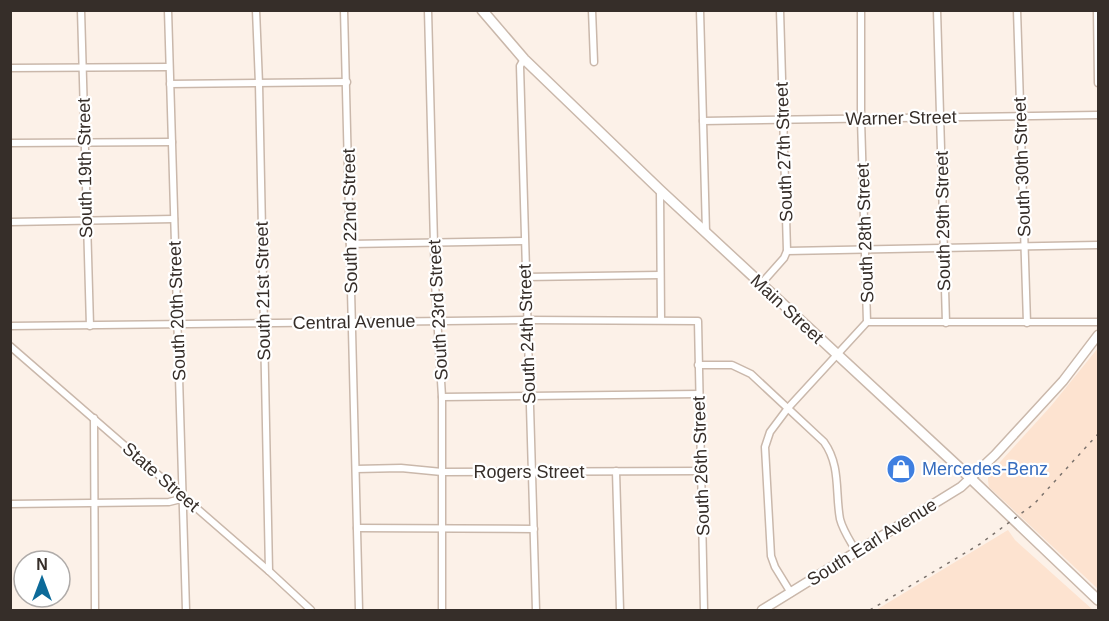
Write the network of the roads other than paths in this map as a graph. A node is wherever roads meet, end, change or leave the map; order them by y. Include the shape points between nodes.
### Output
1 (81, 10) edge
2 (168, 10) edge
3 (256, 10) edge
4 (344, 10) edge
5 (428, 10) edge
6 (482, 10) edge
7 (592, 10) edge
8 (700, 10) edge
9 (780, 10) edge
10 (861, 10) edge
11 (937, 10) edge
12 (1017, 10) edge
13 (1097, 10) edge
14 (524, 59) junction
15 (594, 62) dead end
16 (82, 67) junction
17 (169, 67) junction
18 (10, 68) edge
19 (346, 82) junction
20 (1098, 83) edge
21 (170, 84) junction
22 (259, 84) junction
23 (1098, 115) edge
24 (940, 117) junction
25 (1020, 117) junction
26 (861, 119) junction
27 (784, 120) junction
28 (703, 121) junction
29 (172, 142) junction
30 (10, 143) edge
31 (85, 143) junction
32 (660, 190) junction
33 (174, 219) junction
34 (86, 221) junction
35 (10, 222) edge
36 (706, 233) junction
37 (524, 241) junction
38 (435, 242) junction
39 (350, 244) junction
40 (1098, 245) edge
41 (1025, 246) junction
42 (944, 247) junction
43 (865, 249) junction
44 (787, 251) junction
45 (660, 275) junction
46 (525, 277) junction
47 (761, 284) junction
48 (526, 320) junction
49 (661, 320) junction
50 (438, 321) junction
51 (698, 321) joint
52 (353, 322) junction
53 (867, 322) junction
54 (1098, 322) edge
55 (264, 323) junction
56 (946, 323) junction
57 (1027, 323) junction
58 (177, 324) junction
59 (10, 326) edge
60 (90, 326) junction
61 (1098, 335) edge
62 (10, 346) edge
63 (837, 355) junction
64 (698, 365) junction
65 (699, 394) junction
66 (528, 396) junction
67 (442, 397) junction
68 (788, 408) junction
69 (94, 418) junction
70 (356, 469) junction
71 (616, 471) junction
72 (702, 471) junction
73 (442, 472) junction
74 (532, 472) junction
75 (971, 479) junction
76 (181, 494) junction
77 (10, 504) edge
78 (95, 504) junction
79 (357, 528) junction
80 (442, 529) junction
81 (534, 529) junction
82 (856, 553) junction
83 (269, 571) junction
84 (791, 592) junction
85 (1098, 600) edge
86 (95, 610) edge
87 (186, 610) edge
88 (311, 610) edge
89 (359, 610) edge
90 (442, 610) edge
91 (536, 610) edge
92 (620, 610) edge
93 (704, 610) edge
94 (762, 610) edge

1 - 16 street, South 19th Street
2 - 17 street, South 20th Street
3 - 22 street, South 21st Street
4 - 19 street, South 22nd Street
5 - 38 street, South 23rd Street
6 - 14 main road, Main Street
7 - 15 street
8 - 28 street
9 - 27 street, South 27th Street
10 - 26 street, South 28th Street
11 - 24 street, South 29th Street
12 - 25 street, South 30th Street
13 - 20 street
14 - 32 main road, Main Street
14 - 37 street, South 24th Street via 520,66
16 - 17 street
16 - 18 street
16 - 31 street, South 19th Street
17 - 21 street, South 20th Street
19 - 22 street
19 - 39 street, South 22nd Street
21 - 22 street
21 - 29 street, South 20th Street
22 - 55 street, South 21st Street
23 - 25 street, Warner Street
24 - 25 street, Warner Street
24 - 26 street, Warner Street
24 - 42 street, South 29th Street
25 - 41 street, South 30th Street
26 - 27 street, Warner Street
26 - 43 street, South 28th Street
27 - 28 street, Warner Street
27 - 44 street, South 27th Street
28 - 36 street
29 - 31 street
29 - 33 street, South 20th Street
30 - 31 street
31 - 34 street, South 19th Street
32 - 36 main road, Main Street
32 - 45 street
33 - 34 street
33 - 58 street, South 20th Street
34 - 35 street
34 - 60 street, South 19th Street
36 - 47 main road, Main Street
37 - 38 street
37 - 46 street, South 24th Street
38 - 39 street
38 - 50 street, South 23rd Street
39 - 52 street, South 22nd Street
40 - 41 street
41 - 42 street
41 - 57 street, South 30th Street
42 - 43 street
42 - 56 street, South 29th Street
43 - 44 street
43 - 53 street, South 28th Street
44 - 47 street
45 - 46 street
45 - 49 street
46 - 48 street, South 24th Street
47 - 63 main road, Main Street
48 - 49 street, Central Avenue
48 - 50 street, Central Avenue
48 - 66 street, South 24th Street
49 - 51 street, Central Avenue
50 - 52 street, Central Avenue
50 - 67 street, South 23rd Street
51 - 64 street, South 26th Street
52 - 55 street, Central Avenue
52 - 70 street, South 22nd Street
53 - 56 street
53 - 63 street, South 28th Street
54 - 57 street
55 - 58 street, Central Avenue
55 - 83 street, South 21st Street
56 - 57 street
58 - 60 street, Central Avenue
58 - 76 street, South 20th Street
59 - 60 street, Central Avenue
61 - 75 street, South Earl Avenue via 1063,381
62 - 69 street, State Street
63 - 68 street, South 28th Street
63 - 75 main road, Main Street
64 - 65 street, South 26th Street
64 - 68 street via 742,368
65 - 66 street
65 - 72 street, South 26th Street
66 - 67 street
66 - 74 street, South 24th Street
67 - 73 street, South 23rd Street
68 - 82 street via 830,450 842,526
68 - 84 street, South 28th Street via 770,432 765,447 771,556
69 - 76 street, State Street
69 - 78 street
70 - 73 street, Rogers Street
70 - 79 street, South 22nd Street
71 - 72 street, Rogers Street
71 - 74 street, Rogers Street
71 - 92 street
72 - 93 street, South 26th Street
73 - 74 street, Rogers Street
73 - 80 street, South 23rd Street
74 - 81 street, South 24th Street
75 - 82 street, South Earl Avenue
75 - 85 main road, Main Street
76 - 78 street via 169,502
76 - 83 street, State Street
76 - 87 street, South 20th Street
77 - 78 street
78 - 86 street
79 - 80 street
79 - 89 street, South 22nd Street
80 - 81 street
80 - 90 street, South 23rd Street
81 - 91 street, South 24th Street
82 - 84 street, South Earl Avenue
83 - 88 street, State Street
84 - 94 street, South Earl Avenue

